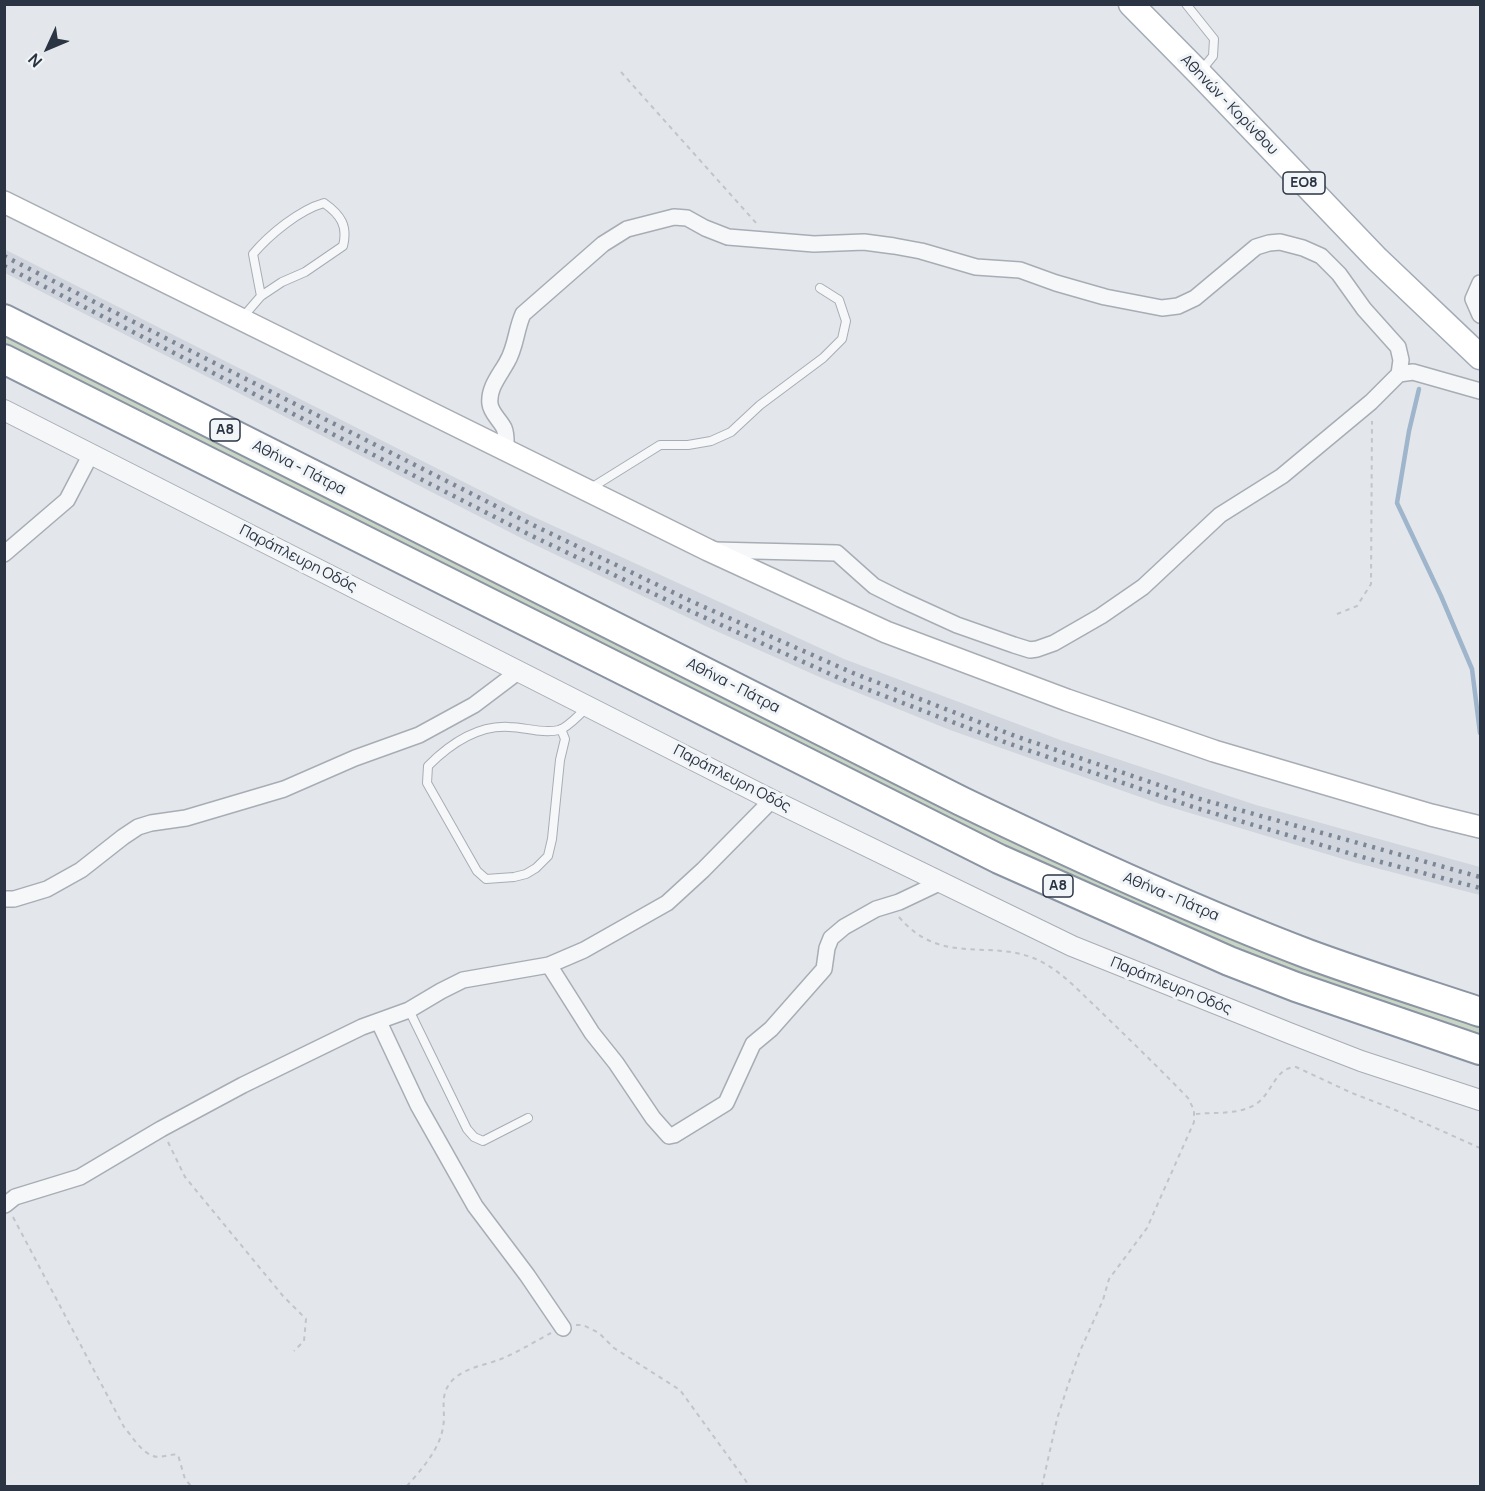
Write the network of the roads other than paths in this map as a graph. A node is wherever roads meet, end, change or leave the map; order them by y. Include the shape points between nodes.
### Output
1 (1131, 4) edge
2 (1186, 4) edge
3 (1199, 73) junction
4 (4, 202) edge
5 (1480, 283) edge
6 (820, 288) dead end
7 (261, 296) junction
8 (1480, 315) edge
9 (4, 319) edge
10 (240, 319) junction
11 (1480, 357) edge
12 (4, 359) edge
13 (1399, 374) junction
14 (1480, 391) edge
15 (4, 410) edge
16 (506, 451) junction
17 (91, 454) junction
18 (587, 490) junction
19 (708, 550) junction
20 (4, 554) edge
21 (519, 671) junction
22 (589, 706) junction
23 (561, 729) junction
24 (772, 800) junction
25 (1480, 827) edge
26 (939, 883) junction
27 (4, 899) edge
28 (549, 965) junction
29 (1429, 995) junction
30 (1480, 1003) edge
31 (409, 1010) junction
32 (1480, 1012) edge
33 (379, 1022) junction
34 (1480, 1050) edge
35 (1480, 1100) edge
36 (528, 1118) dead end
37 (5, 1205) edge
38 (563, 1328) road end

1 - 3 main road, Αθηνών - Κορίνθου / ΕΟ8
2 - 3 lane via 1214,39 1213,56
3 - 11 main road, Αθηνών - Κορίνθου / ΕΟ8 via 1377,259
4 - 10 main road
5 - 8 street via 1473,299
6 - 18 lane via 839,300 846,321 842,339 823,358 731,432 711,441 660,445
7 - 7 lane via 313,268 343,246 346,234 337,212 324,203 314,206 265,240 252,255
7 - 10 lane
9 - 29 highway, Αθήνα - Πάτρα / Α8 via 1045,841 1258,934
10 - 16 main road
12 - 34 highway, Α8 via 1009,864 1162,933 1296,987
13 - 14 street via 1413,372
13 - 16 street via 1398,347 1339,274 1321,256 1280,242 1256,248 1195,298 1162,308 1105,297 1020,270 976,267 921,251 864,242 814,244 728,237 687,218 674,217 627,229 603,244 524,314 512,352 490,398 506,435
13 - 19 street via 1282,476 1220,515 1125,601 1037,649 957,625 900,599 874,586 837,553
15 - 17 street, Παράπλευρη Οδός
16 - 18 main road
17 - 20 street via 67,500
17 - 21 street, Παράπλευρη Οδός
18 - 19 main road
19 - 25 main road via 886,632 1067,700 1214,751
21 - 22 street, Παράπλευρη Οδός
21 - 27 street via 474,705 419,735 284,789 186,818 138,827 81,870 47,889
22 - 23 lane
22 - 24 street, Παράπλευρη Οδός
23 - 23 lane via 540,731 507,726 478,731 442,751 428,766 427,783 477,871 486,879 526,874 548,856 565,739
24 - 26 street, Παράπλευρη Οδός
24 - 28 street via 667,903 584,950
26 - 28 street via 876,909 831,938 824,969 753,1044 726,1102 674,1135 669,1136 653,1118
26 - 35 street, Παράπλευρη Οδός via 1174,988 1350,1057
28 - 31 street via 463,980
29 - 30 highway
29 - 32 highway, Αθήνα - Πάτρα / Α8
31 - 33 street
31 - 36 lane via 474,1137 483,1141
33 - 37 street via 243,1085 80,1177 15,1197
33 - 38 street via 413,1094 475,1206

